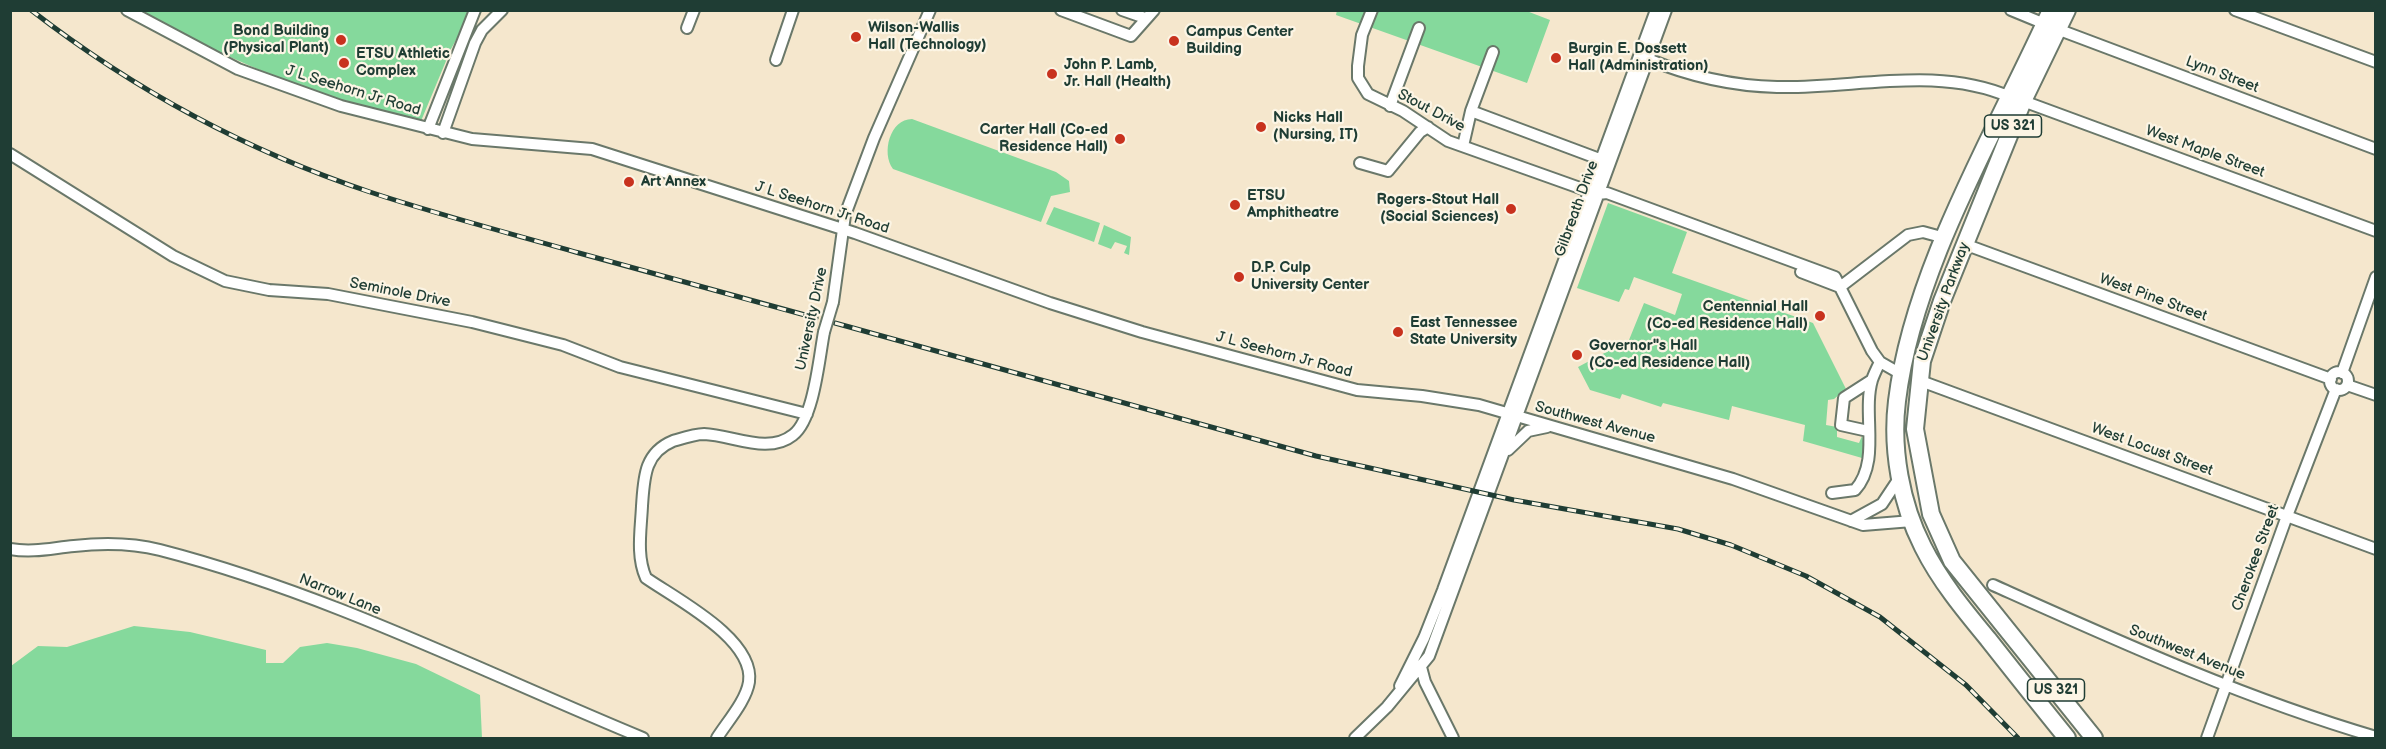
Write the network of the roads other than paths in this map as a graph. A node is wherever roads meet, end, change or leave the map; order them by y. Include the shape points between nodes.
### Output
1 (127, 10) edge
2 (475, 10) edge
3 (502, 10) edge
4 (694, 10) edge
5 (794, 10) edge
6 (930, 10) edge
7 (1061, 10) edge
8 (1122, 10) edge
9 (1372, 10) edge
10 (1656, 10) edge
11 (1666, 10) edge
12 (2011, 10) edge
13 (2067, 10) edge
14 (2235, 10) edge
15 (1150, 14) edge
16 (2051, 21) edge
17 (687, 28) dead end
18 (1419, 28) dead end
19 (1493, 52) dead end
20 (1648, 59) junction
21 (776, 60) dead end
22 (2376, 62) edge
23 (2017, 99) junction
24 (1389, 106) junction
25 (1476, 113) junction
26 (1428, 127) junction
27 (428, 129) junction
28 (443, 133) junction
29 (1463, 146) junction
30 (2376, 149) edge
31 (10, 154) edge
32 (1602, 160) junction
33 (1360, 163) dead end
34 (1594, 192) junction
35 (843, 230) junction
36 (2376, 231) edge
37 (1945, 238) junction
38 (1964, 244) junction
39 (2376, 277) edge
40 (1840, 287) junction
41 (1880, 362) junction
42 (2342, 373) junction
43 (1901, 374) junction
44 (1872, 380) junction
45 (1918, 380) junction
46 (2333, 384) junction
47 (2347, 385) junction
48 (2376, 395) edge
49 (807, 414) junction
50 (1512, 416) junction
51 (1551, 427) junction
52 (1868, 431) junction
53 (1503, 457) junction
54 (1900, 477) junction
55 (1832, 493) dead end
56 (1931, 514) junction
57 (2287, 516) junction
58 (1851, 521) junction
59 (1912, 521) junction
60 (10, 549) edge
61 (2376, 549) edge
62 (1993, 585) dead end
63 (1417, 665) junction
64 (2227, 686) junction
65 (2068, 705) junction
66 (2052, 719) junction
67 (2376, 737) edge
68 (643, 738) edge
69 (717, 738) edge
70 (1355, 738) edge
71 (1454, 738) edge
72 (2067, 738) edge
73 (2094, 738) edge
74 (2207, 738) edge

1 - 27 street, J L Seehorn Jr Road via 246,72 319,99
2 - 27 street
3 - 28 street via 475,43
4 - 17 street
5 - 21 street
6 - 35 street, University Drive via 874,138
7 - 15 street via 1131,36
8 - 15 street
9 - 24 street, Stout Drive via 1362,35 1358,78 1368,94
10 - 32 street, Gilbreath Drive
11 - 20 street, Gilbreath Drive
12 - 16 street, Lynn Street
13 - 16 highway, University Parkway / US 321
14 - 22 street
16 - 23 highway, University Parkway / US 321
16 - 30 street, Lynn Street
18 - 24 street
19 - 25 street
20 - 23 street, West Maple Street via 1735,84 1778,87 1935,80 1984,88
20 - 34 street, Gilbreath Drive
23 - 36 street, West Maple Street
23 - 37 highway, University Parkway / US 321
23 - 38 highway, University Parkway / US 321
24 - 26 street, Stout Drive
25 - 29 street
25 - 32 street
26 - 29 street, Stout Drive
26 - 33 street via 1388,171
27 - 28 street, J L Seehorn Jr Road
28 - 35 street, J L Seehorn Jr Road via 504,144 592,149
29 - 34 street, Stout Drive
31 - 49 street, Seminole Drive via 173,256 225,281 269,290 328,294 472,322 563,345 620,367
32 - 34 street, Gilbreath Drive
34 - 40 street, Stout Drive
34 - 50 street, Gilbreath Drive
35 - 49 street, University Drive, bridge via 833,302
35 - 50 street, J L Seehorn Jr Road via 1103,321 1357,390 1458,400
37 - 38 highway
37 - 40 street via 1923,232 1908,235
37 - 43 highway, University Parkway / US 321 via 1926,283
38 - 45 highway, University Parkway / US 321 via 1931,331
38 - 46 street, West Pine Street
39 - 42 street
40 - 41 street
41 - 43 street
41 - 44 street
42 - 46 street via 2337,373
42 - 47 street
43 - 45 highway
43 - 54 highway, University Parkway / US 321 via 1896,427
44 - 52 street
44 - 52 street via 1844,398 1840,425
45 - 56 highway, University Parkway / US 321 via 1915,429
45 - 57 street, West Locust Street
46 - 47 street via 2344,389
46 - 57 street, Cherokee Street
47 - 48 street
49 - 69 street via 795,434 779,443 703,434 661,448 646,466 640,537 641,567 646,578 729,636 746,663 746,692
50 - 51 street, Southwest Avenue
50 - 53 street, Southwest Avenue
50 - 63 street, Southwest Avenue
51 - 53 street via 1528,431
51 - 58 street, Southwest Avenue via 1733,479
52 - 55 street via 1868,457 1861,481 1848,493
53 - 63 street, Southwest Avenue via 1429,656
54 - 58 street via 1882,504
54 - 59 highway, University Parkway / US 321
56 - 59 highway
56 - 65 highway, University Parkway / US 321 via 1959,571
57 - 61 street, West Locust Street
57 - 64 street, Cherokee Street
58 - 59 street, Southwest Avenue via 1863,525
59 - 66 highway, University Parkway / US 321 via 1945,586
60 - 68 street, Narrow Lane via 48,551 108,544 158,550 292,591
62 - 64 street, Southwest Avenue
63 - 70 street, Southwest Avenue via 1396,695
63 - 71 street
64 - 67 street, Southwest Avenue
64 - 74 street, Cherokee Street
65 - 66 highway
65 - 73 highway, University Parkway / US 321
66 - 72 highway, University Parkway / US 321

